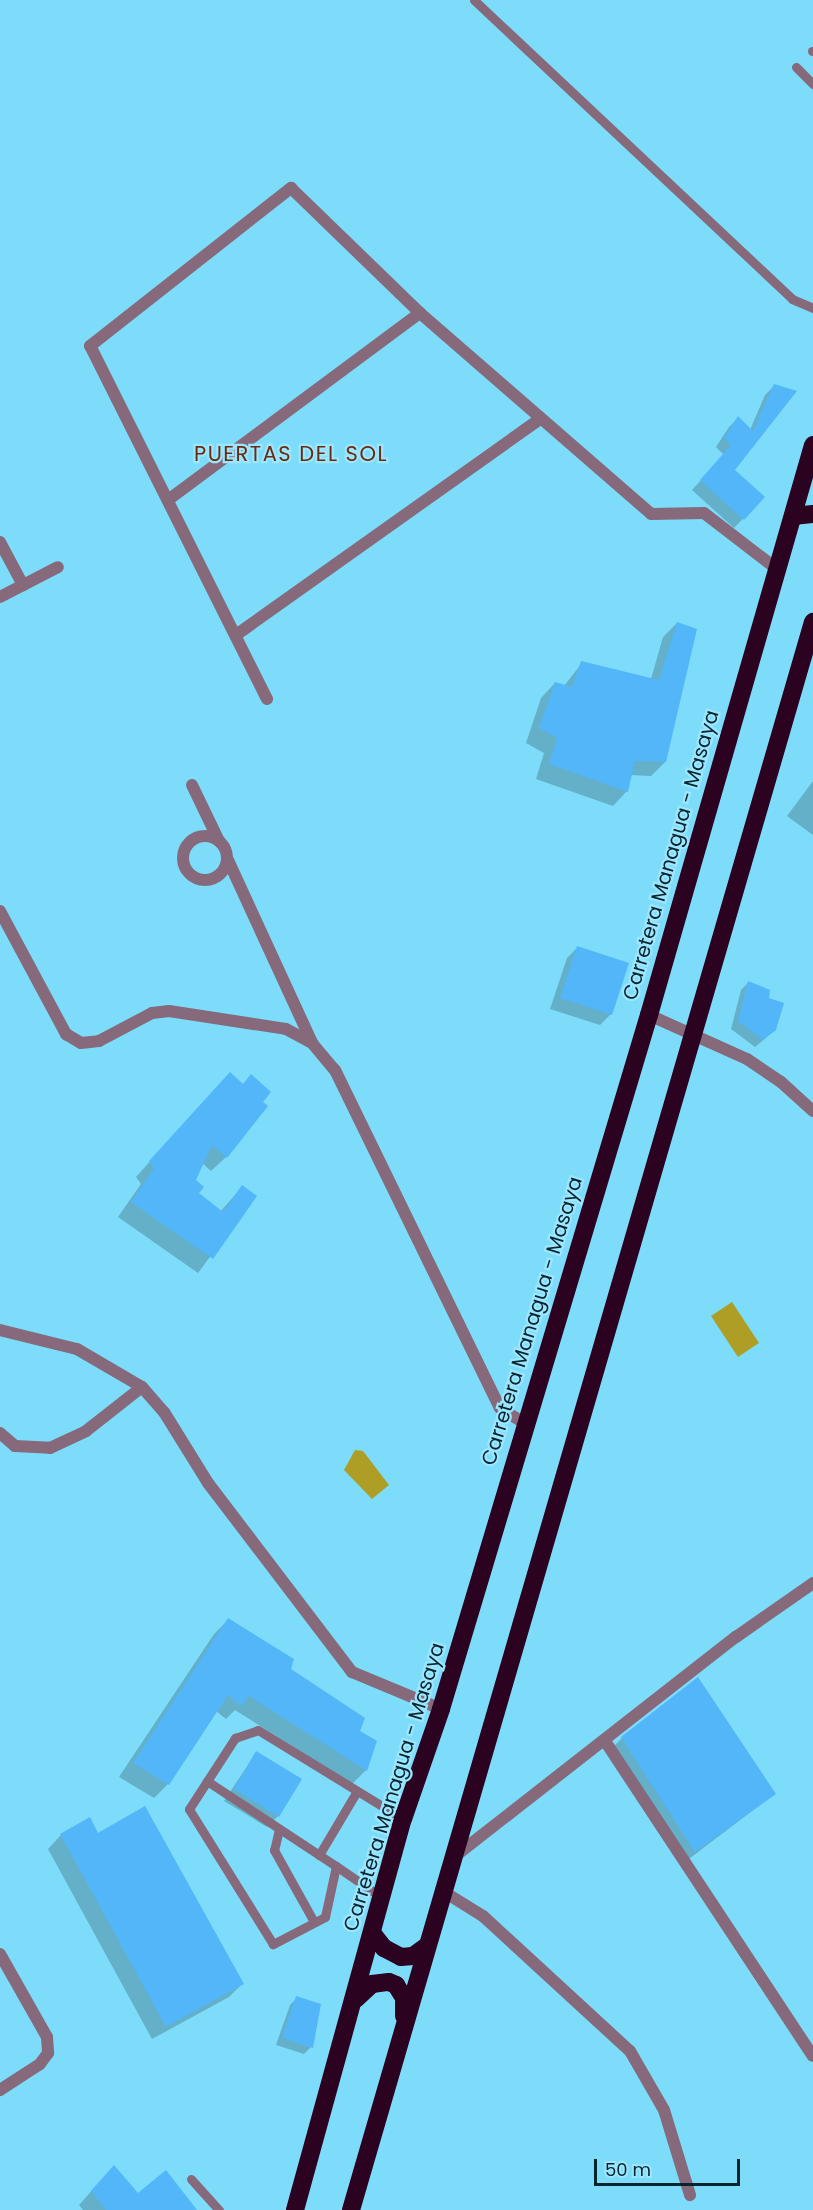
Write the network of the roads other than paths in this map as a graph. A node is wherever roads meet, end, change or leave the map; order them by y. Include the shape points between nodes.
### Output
1 (474, 0) edge
2 (796, 67) dead end
3 (813, 84) edge
4 (813, 308) edge
5 (420, 313) junction
6 (539, 420) junction
7 (813, 445) edge
8 (809, 480) edge
9 (168, 500) junction
10 (813, 514) edge
11 (793, 516) junction
12 (0, 542) edge
13 (58, 567) dead end
14 (778, 570) junction
15 (23, 585) junction
16 (0, 597) edge
17 (813, 622) edge
18 (236, 635) junction
19 (267, 699) dead end
20 (192, 784) dead end
21 (219, 841) junction
22 (228, 861) junction
23 (0, 911) edge
24 (649, 1015) junction
25 (695, 1033) junction
26 (312, 1043) junction
27 (813, 1111) edge
28 (0, 1330) edge
29 (142, 1387) junction
30 (524, 1423) junction
31 (0, 1432) edge
32 (813, 1583) edge
33 (441, 1709) junction
34 (605, 1741) junction
35 (207, 1781) junction
36 (357, 1791) junction
37 (404, 1819) junction
38 (279, 1829) junction
39 (319, 1855) junction
40 (451, 1860) junction
41 (336, 1866) junction
42 (441, 1890) junction
43 (381, 1897) junction
44 (314, 1922) junction
45 (373, 1934) junction
46 (427, 1947) junction
47 (0, 1954) edge
48 (355, 2000) junction
49 (404, 2027) junction
50 (813, 2056) edge
51 (0, 2090) edge
52 (191, 2178) dead end
53 (690, 2195) dead end
54 (219, 2210) edge
55 (296, 2210) edge
56 (351, 2210) edge

1 - 4 lane via 792,299
2 - 3 lane
5 - 6 street
5 - 9 street
5 - 9 street via 291,188 90,346
6 - 14 street via 651,514 704,513
6 - 18 street
7 - 8 highway, Carretera Managua - Masaya
8 - 11 highway, Carretera Managua - Masaya
9 - 18 street
10 - 11 highway
11 - 14 highway, Carretera Managua - Masaya
12 - 15 street
13 - 15 street
14 - 24 highway, Carretera Managua - Masaya
15 - 16 street
17 - 25 highway
18 - 19 street
20 - 21 street
21 - 22 street
21 - 22 street via 207,836 193,839 185,850 184,864 193,876 207,880 221,874
22 - 26 street
23 - 26 street via 66,1034 81,1043 99,1041 152,1013 169,1011 285,1029
24 - 25 street
24 - 30 highway, Carretera Managua - Masaya
25 - 27 street via 764,1070
25 - 40 highway
26 - 30 street via 335,1070 500,1408
28 - 29 street via 76,1349
29 - 31 street via 86,1431 50,1448 15,1446
29 - 33 street via 164,1412 208,1484 352,1672
30 - 33 highway, Carretera Managua - Masaya
32 - 34 street via 736,1636
33 - 37 highway, Carretera Managua - Masaya
34 - 40 street
34 - 50 street
35 - 36 lane via 235,1738 258,1730
35 - 38 lane
35 - 44 lane via 189,1809 273,1944
36 - 37 lane
36 - 39 lane
37 - 43 highway, Carretera Managua - Masaya
38 - 39 lane
38 - 44 lane via 274,1850
39 - 41 lane
40 - 42 highway
41 - 43 lane
41 - 44 lane via 325,1917
42 - 46 highway
42 - 53 street via 483,1916 630,2051 664,2110
43 - 45 highway, Carretera Managua - Masaya
45 - 46 highway via 384,1948 401,1958
45 - 48 highway, Carretera Managua - Masaya
46 - 49 highway
47 - 51 street via 47,2037 48,2053 40,2064
48 - 49 highway via 372,1984 396,1985 404,1998
48 - 55 highway, Carretera Managua - Masaya
49 - 56 highway
52 - 54 lane

